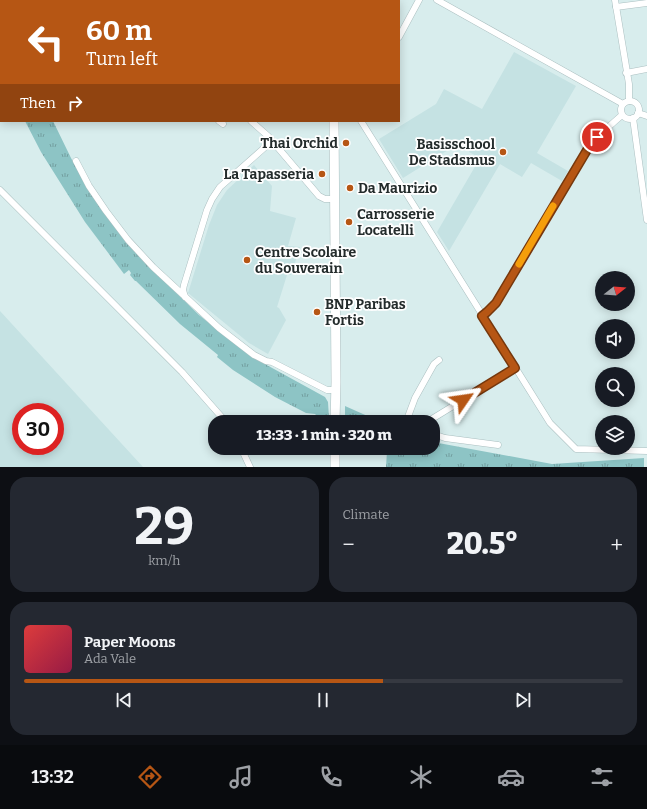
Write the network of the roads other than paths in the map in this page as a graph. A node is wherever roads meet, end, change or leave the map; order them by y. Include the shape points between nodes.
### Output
1 (420, 0) edge
2 (437, 0) edge
3 (615, 0) edge
4 (647, 3) edge
5 (616, 7) junction
6 (400, 35) edge
7 (647, 69) edge
8 (626, 73) junction
9 (629, 101) junction
10 (623, 104) junction
11 (638, 113) junction
12 (622, 114) junction
13 (647, 116) edge
14 (634, 118) junction
15 (252, 122) edge
16 (334, 122) edge
17 (362, 122) edge
18 (272, 141) junction
19 (76, 161) dead end
20 (0, 190) edge
21 (334, 199) junction
22 (647, 220) edge
23 (185, 297) junction
24 (482, 316) junction
25 (439, 360) dead end
26 (515, 368) junction
27 (335, 390) junction
28 (220, 415) edge
29 (335, 415) edge
30 (409, 415) edge
31 (438, 415) edge
32 (440, 436) edge
33 (498, 445) dead end
34 (647, 451) edge
35 (244, 455) edge
36 (335, 455) edge
37 (250, 467) edge
38 (335, 467) edge

1 - 6 street
2 - 10 street
3 - 5 street
4 - 5 street
5 - 8 street
7 - 8 street
8 - 9 street
9 - 10 street
9 - 11 street via 637,104
10 - 12 street via 620,109
11 - 13 street
11 - 14 street
12 - 14 street via 627,119
12 - 24 street via 590,145 496,303
14 - 22 street
15 - 18 street
16 - 21 main road
17 - 24 street
18 - 21 street via 318,196
18 - 23 street via 220,187 212,199 184,285
19 - 23 street via 89,186 128,240
20 - 28 street via 182,372
21 - 27 main road
23 - 27 street via 254,355 327,390
24 - 26 street
25 - 30 street via 434,364 415,398
26 - 31 street
26 - 34 street via 550,423 576,449
27 - 29 main road
32 - 33 street
35 - 37 street
36 - 38 main road

